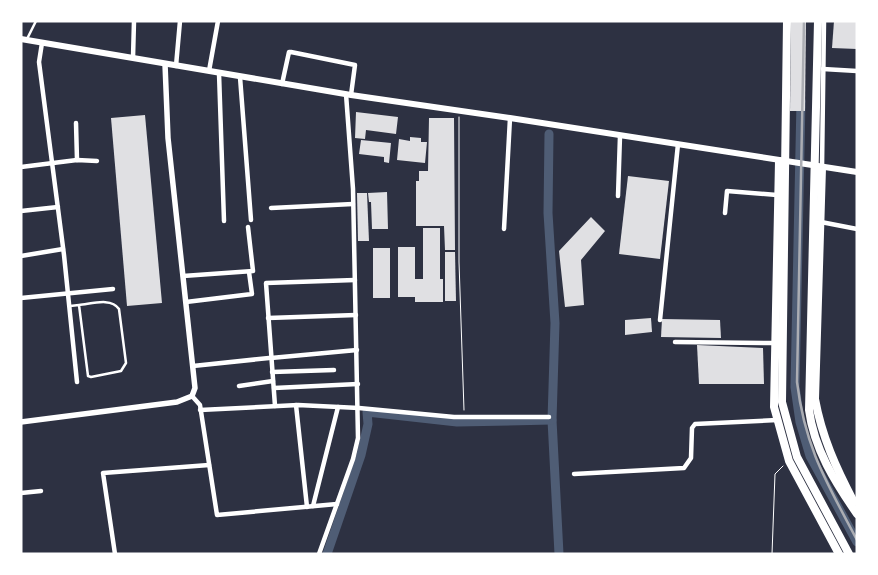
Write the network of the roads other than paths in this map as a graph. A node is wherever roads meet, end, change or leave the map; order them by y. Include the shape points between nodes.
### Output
1 (36, 21) edge
2 (134, 21) edge
3 (180, 21) edge
4 (218, 21) edge
5 (786, 21) edge
6 (818, 21) edge
7 (824, 21) edge
8 (24, 40) edge
9 (42, 43) junction
10 (133, 58) junction
11 (165, 64) junction
12 (176, 66) junction
13 (823, 69) junction
14 (857, 71) edge
15 (209, 72) junction
16 (219, 73) junction
17 (240, 77) junction
18 (282, 84) junction
19 (348, 95) junction
20 (510, 118) junction
21 (76, 122) dead end
22 (620, 136) junction
23 (678, 144) junction
24 (77, 160) junction
25 (96, 161) dead end
26 (778, 161) junction
27 (52, 164) junction
28 (21, 167) edge
29 (822, 168) junction
30 (857, 172) edge
31 (777, 195) junction
32 (618, 196) dead end
33 (354, 204) junction
34 (58, 207) junction
35 (271, 208) dead end
36 (21, 211) edge
37 (725, 213) dead end
38 (250, 220) dead end
39 (224, 221) dead end
40 (821, 222) junction
41 (248, 227) dead end
42 (504, 229) dead end
43 (857, 229) edge
44 (63, 249) junction
45 (21, 256) edge
46 (249, 272) junction
47 (182, 276) junction
48 (355, 280) junction
49 (113, 289) dead end
50 (68, 294) junction
51 (21, 298) edge
52 (186, 302) junction
53 (79, 305) junction
54 (68, 306) junction
55 (356, 314) junction
56 (268, 318) junction
57 (660, 320) dead end
58 (675, 342) dead end
59 (774, 343) junction
60 (357, 350) junction
61 (270, 358) junction
62 (193, 366) junction
63 (334, 370) dead end
64 (272, 372) junction
65 (273, 381) junction
66 (78, 382) dead end
67 (358, 384) junction
68 (239, 386) dead end
69 (274, 388) junction
70 (192, 396) junction
71 (275, 406) junction
72 (296, 406) junction
73 (338, 407) junction
74 (359, 408) junction
75 (200, 410) junction
76 (549, 417) dead end
77 (777, 420) junction
78 (21, 422) edge
79 (209, 465) junction
80 (574, 474) dead end
81 (41, 491) dead end
82 (853, 492) edge
83 (21, 493) edge
84 (338, 504) junction
85 (310, 506) junction
86 (857, 509) edge
87 (857, 514) edge
88 (115, 554) edge
89 (320, 554) edge
90 (839, 554) edge
91 (849, 554) edge

1 - 8 lane
2 - 10 street
3 - 12 street
4 - 15 street
5 - 91 main road via 781,390 784,413 797,456
6 - 87 main road via 809,410 821,455
7 - 13 street
8 - 9 main road
9 - 10 main road
9 - 27 street via 39,62
10 - 11 main road
11 - 12 main road
11 - 47 street via 168,138
12 - 15 main road
13 - 14 street
13 - 29 street
15 - 16 main road
16 - 17 main road
16 - 39 street
17 - 18 main road
17 - 38 street
18 - 19 main road
18 - 19 street via 288,52 291,52 355,65
19 - 20 main road
19 - 33 street
20 - 22 main road
20 - 42 street
21 - 24 street
22 - 23 main road
22 - 32 street
23 - 26 main road
23 - 57 street
24 - 25 street
24 - 27 street
26 - 29 main road
26 - 31 main road
27 - 28 street
27 - 34 street
29 - 30 main road
29 - 40 main road
31 - 37 street via 727,191
31 - 59 main road
33 - 35 street
33 - 48 street
34 - 36 street
34 - 44 street
40 - 43 street
40 - 82 main road via 816,399 820,428 832,460
41 - 46 street via 253,271
44 - 45 street
44 - 50 street
46 - 47 street
46 - 52 street via 252,294
47 - 52 street
48 - 55 street
48 - 56 street via 266,283
49 - 50 street
50 - 51 street
50 - 54 street
52 - 62 street
53 - 53 lane via 110,302 119,309 126,363 121,371 88,376
53 - 54 lane
54 - 66 street
55 - 56 street
55 - 60 street
56 - 61 street
58 - 59 street
59 - 77 main road via 773,394
60 - 61 street
60 - 67 street
61 - 62 street
61 - 64 street
62 - 70 street via 195,388
63 - 64 street
64 - 65 street
65 - 68 street
65 - 69 street
67 - 69 street
67 - 74 street
69 - 71 street
70 - 75 street
70 - 78 street via 178,402
71 - 72 street
71 - 75 street
72 - 73 street
72 - 85 street
73 - 74 street
73 - 85 street
74 - 76 street via 464,417
74 - 84 street via 358,438
75 - 79 street
77 - 80 street via 695,424 692,428 691,458 684,468
77 - 90 main road via 789,461
79 - 85 street via 217,515
79 - 88 street via 103,473
81 - 83 street
82 - 86 main road
84 - 85 street
84 - 89 street

